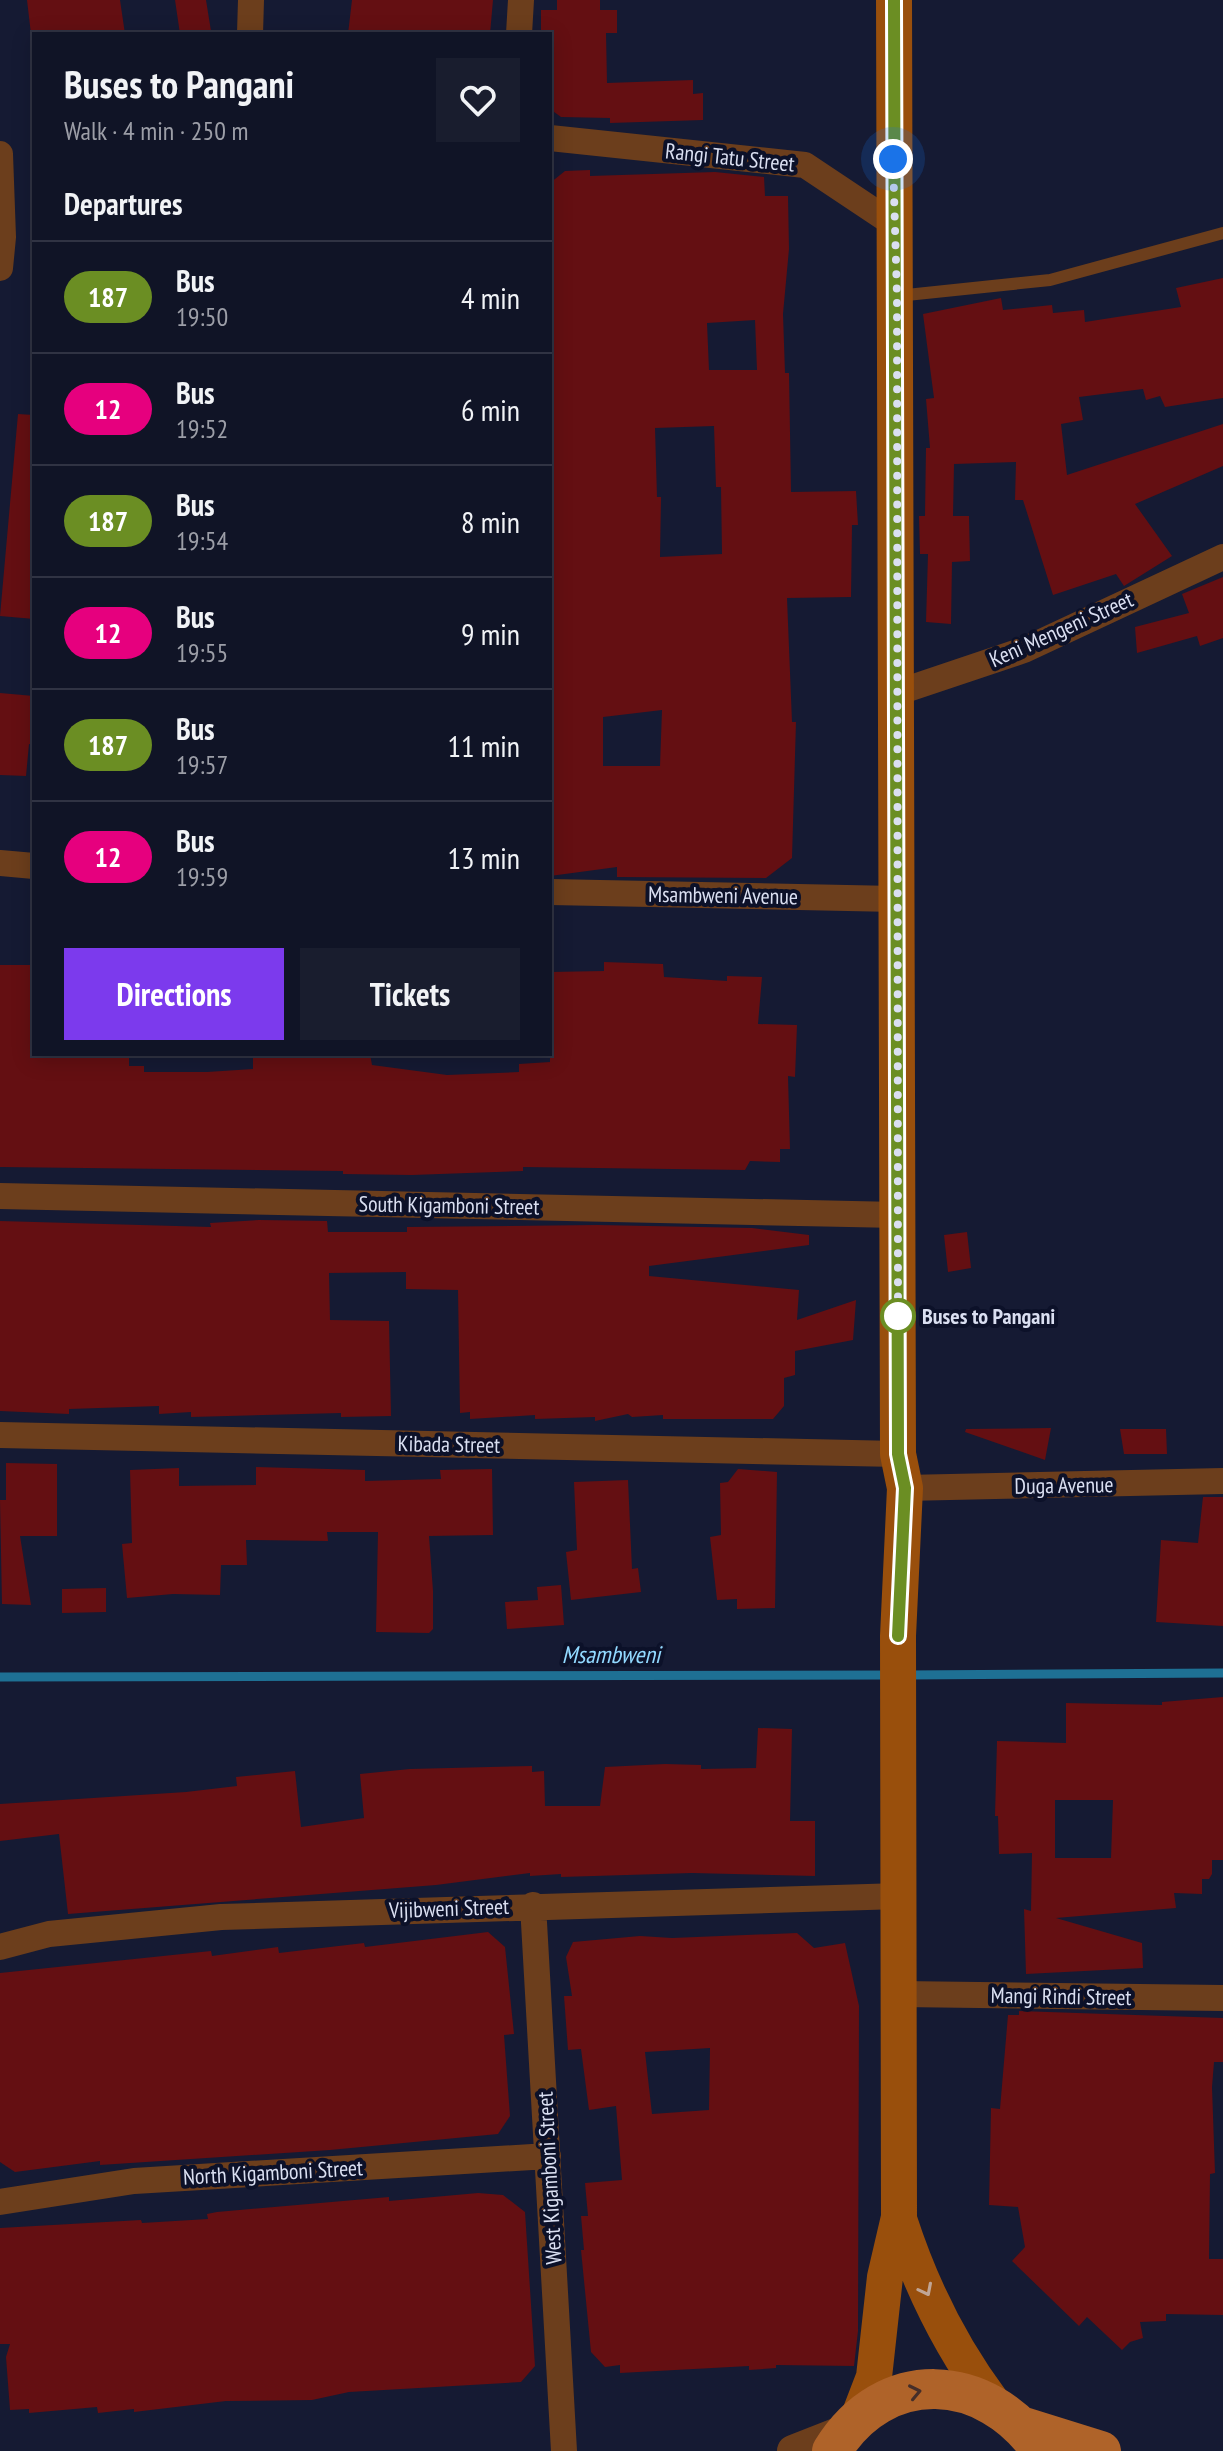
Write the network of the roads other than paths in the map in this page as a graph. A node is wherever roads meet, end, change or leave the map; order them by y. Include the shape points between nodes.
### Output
1 (251, 0) edge
2 (521, 0) edge
3 (894, 0) edge
4 (250, 32) edge
5 (519, 32) edge
6 (552, 138) edge
7 (0, 154) edge
8 (892, 223) junction
9 (1223, 233) edge
10 (0, 268) edge
11 (897, 296) junction
12 (1223, 557) edge
13 (896, 693) junction
14 (0, 863) edge
15 (32, 866) edge
16 (552, 892) edge
17 (896, 899) junction
18 (0, 1196) edge
19 (898, 1215) junction
20 (0, 1435) edge
21 (898, 1454) junction
22 (1223, 1481) edge
23 (905, 1488) junction
24 (900, 1896) junction
25 (533, 1905) junction
26 (0, 1947) edge
27 (900, 1994) junction
28 (1223, 1998) edge
29 (548, 2156) junction
30 (0, 2202) edge
31 (899, 2217) junction
32 (992, 2402) junction
33 (845, 2433) edge
34 (1032, 2439) edge
35 (564, 2451) edge
36 (793, 2451) edge
37 (1101, 2451) edge

1 - 4 street
2 - 5 street
3 - 8 main road
6 - 8 street, Rangi Tatu Street via 805,165
7 - 10 street
8 - 11 main road
9 - 11 lane via 1050,280
11 - 13 main road
12 - 13 street, Keni Mengeni Street via 1024,650
13 - 17 main road
14 - 15 street
16 - 17 street, Msambweni Avenue
17 - 19 main road
18 - 19 street, South Kigamboni Street
19 - 21 main road
20 - 21 street, Kibada Street
21 - 23 main road
22 - 23 street, Duga Avenue
23 - 24 main road via 898,1636
24 - 25 street, Vijibweni Street
24 - 27 main road
25 - 26 street, Vijibweni Street via 221,1917 49,1934
25 - 29 street, West Kigamboni Street
27 - 28 street, Mangi Rindi Street
27 - 31 main road
29 - 30 street, North Kigamboni Street via 134,2181
29 - 35 street, West Kigamboni Street
31 -> 32 main road via 916,2271 970,2373
31 - 33 main road via 885,2277 874,2377
33 -> 32 main road via 889,2398 923,2389 958,2391
32 - 34 main road
33 - 36 street
34 - 37 main road

